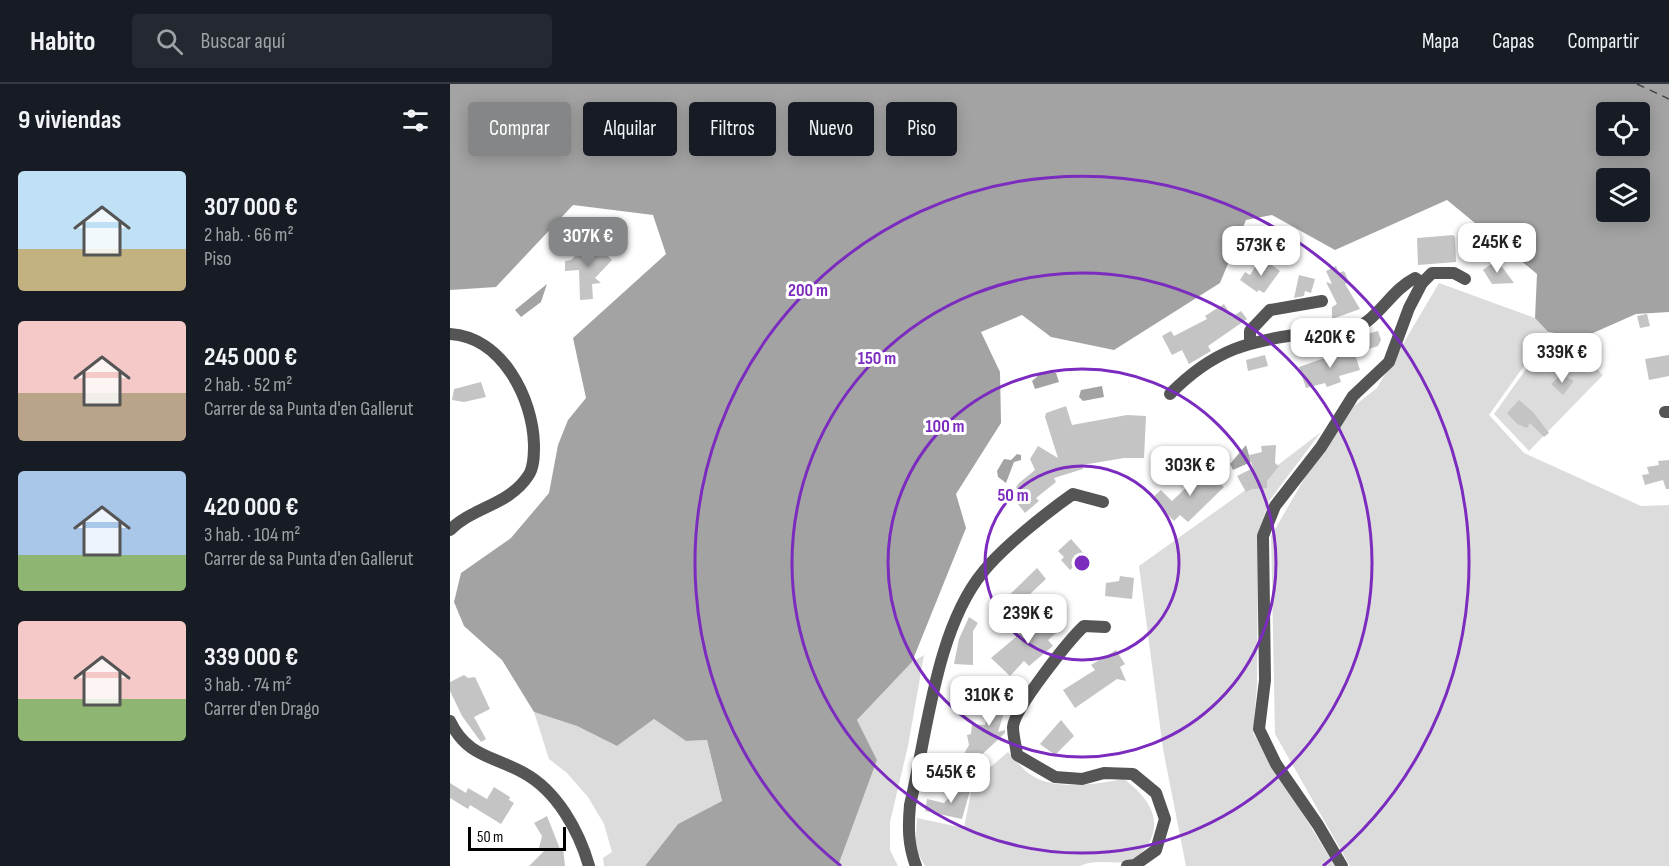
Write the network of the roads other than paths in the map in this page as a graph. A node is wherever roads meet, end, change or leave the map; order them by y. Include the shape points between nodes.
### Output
1 (1466, 279) dead end
2 (1422, 283) junction
3 (1322, 301) dead end
4 (450, 334) edge
5 (1250, 342) junction
6 (1170, 394) dead end
7 (1103, 502) dead end
8 (450, 530) edge
9 (1105, 627) dead end
10 (450, 721) edge
11 (589, 866) edge
12 (916, 866) edge
13 (1127, 866) edge
14 (1342, 866) edge

1 - 2 street via 1454,273 1432,273
2 - 5 street via 1415,278 1400,286 1371,319 1348,331
2 - 14 street via 1389,362 1353,396 1321,447 1275,506 1263,536 1265,680 1259,729 1276,764
3 - 5 street via 1270,310 1250,331
4 - 8 street via 478,341 508,367 524,398 534,435 531,473 513,493 459,520
5 - 6 street via 1213,358
7 - 12 street via 1073,494 996,558 969,592 950,630 910,805 908,831
9 - 13 street via 1084,626 1067,642 1047,675 1021,705 1013,726 1017,755 1055,777 1082,779 1104,773 1133,774 1156,792 1165,819 1156,850
10 - 11 street via 474,750 525,773 547,792 570,821

